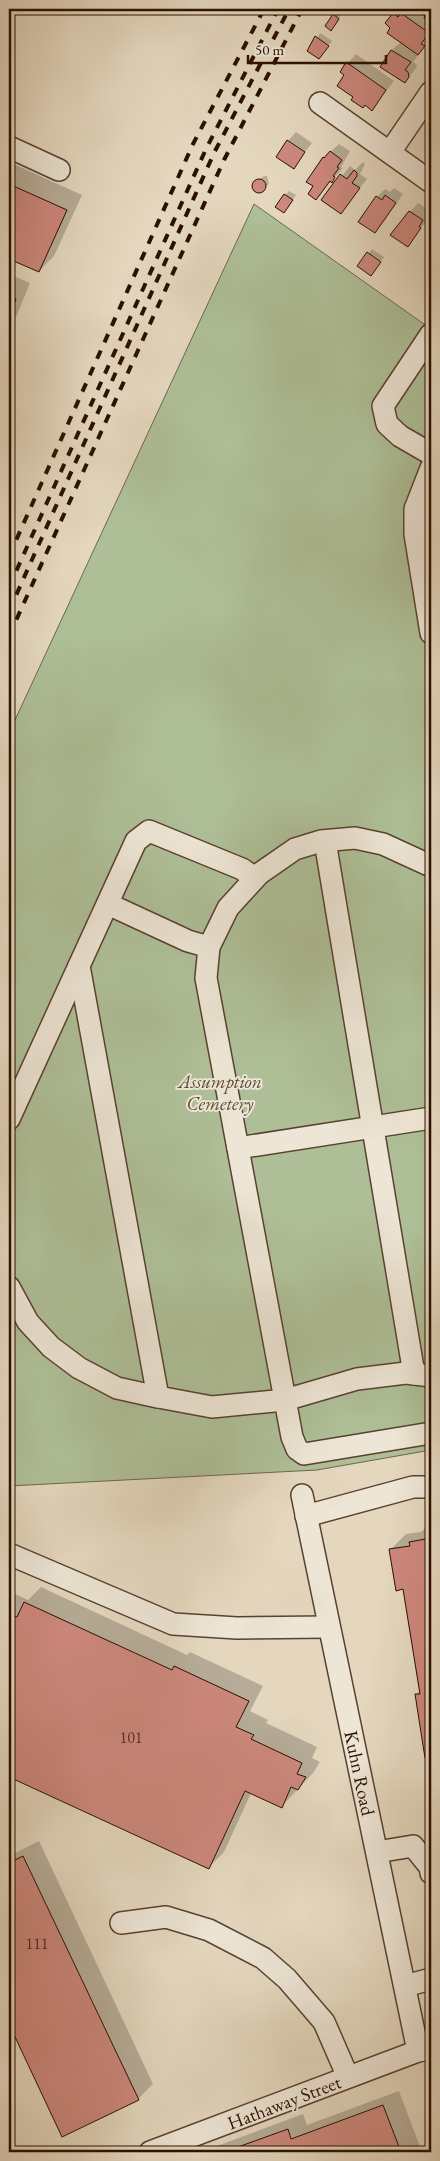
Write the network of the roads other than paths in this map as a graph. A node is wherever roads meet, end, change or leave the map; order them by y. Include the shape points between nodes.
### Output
1 (431, 92) edge
2 (320, 103) dead end
3 (9, 148) edge
4 (390, 152) junction
5 (59, 170) dead end
6 (431, 182) edge
7 (431, 334) edge
8 (431, 454) edge
9 (431, 468) edge
10 (431, 633) edge
11 (325, 841) junction
12 (431, 866) edge
13 (255, 878) junction
14 (108, 904) junction
15 (209, 947) junction
16 (79, 966) junction
17 (431, 1118) edge
18 (9, 1120) edge
19 (372, 1127) junction
20 (238, 1148) junction
21 (9, 1287) edge
22 (422, 1375) edge
23 (158, 1397) junction
24 (285, 1400) junction
25 (431, 1433) edge
26 (431, 1487) edge
27 (302, 1495) dead end
28 (306, 1516) junction
29 (9, 1554) edge
30 (329, 1627) junction
31 (376, 1852) junction
32 (431, 1873) edge
33 (121, 1923) dead end
34 (431, 1980) edge
35 (404, 1986) junction
36 (425, 2050) edge
37 (348, 2077) junction
38 (150, 2152) edge

1 - 4 street
2 - 4 street
3 - 5 street
4 - 6 street
7 - 8 street via 384,406 387,424 400,436
9 - 10 street via 415,509 415,534
11 - 12 street via 355,838 383,844
11 - 13 street via 295,849
11 - 19 street
13 - 14 street via 242,869 149,831 136,841
13 - 15 street via 228,908
14 - 15 street via 188,941
14 - 16 street
15 - 20 street via 206,978
16 - 18 street
16 - 23 street
17 - 19 street
19 - 20 street
19 - 22 street
20 - 24 street
21 - 23 street via 28,1322 51,1347 79,1368 116,1388
22 - 24 street via 406,1373 357,1379
23 - 24 street via 212,1407
24 - 25 street via 292,1437 297,1449 304,1454
26 - 28 street via 413,1486
27 - 28 street, Kuhn Road
28 - 30 street, Kuhn Road
29 - 30 street via 173,1624 237,1628
30 - 31 street, Kuhn Road
31 - 32 street via 413,1846
31 - 35 street, Kuhn Road
33 - 37 street via 166,1917 209,1930 263,1958 287,1979 324,2022
34 - 35 street
35 - 36 street, Kuhn Road
36 - 37 street, Hathaway Street
37 - 38 street, Hathaway Street

